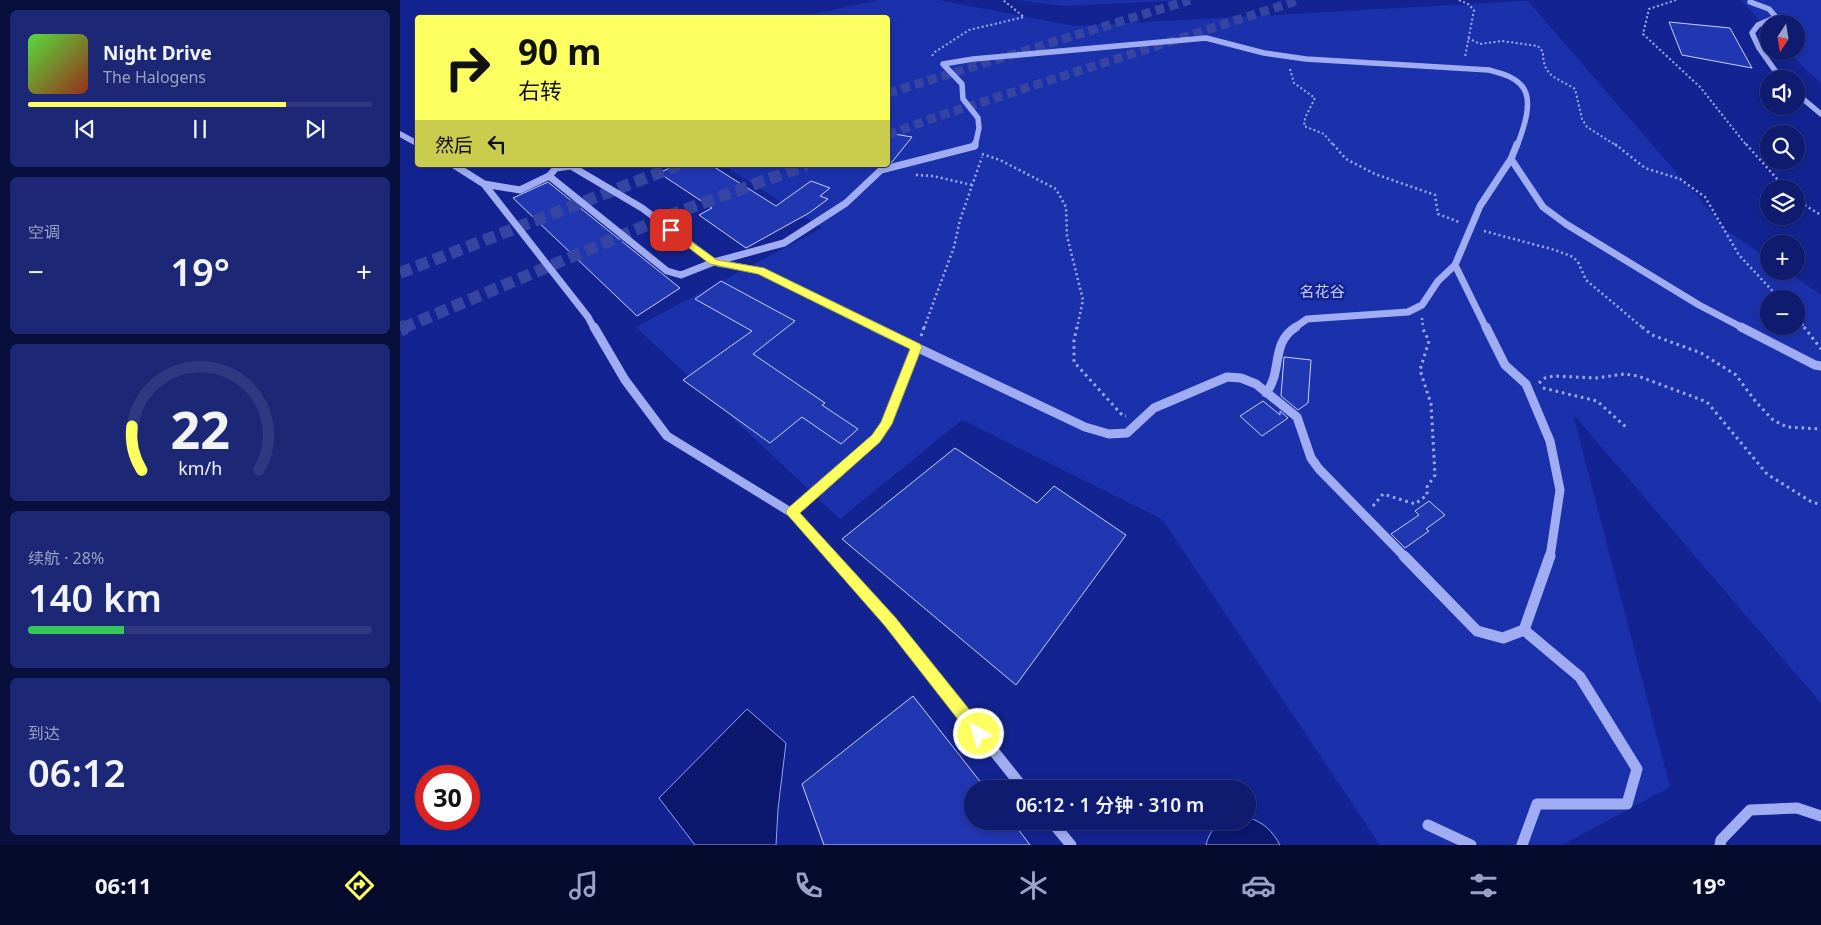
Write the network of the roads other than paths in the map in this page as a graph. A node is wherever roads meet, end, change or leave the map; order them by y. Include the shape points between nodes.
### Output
1 (1750, 2) dead end
2 (1775, 70) edge
3 (1805, 101) edge
4 (1821, 114) edge
5 (400, 134) edge
6 (415, 142) edge
7 (1512, 158) junction
8 (457, 167) edge
9 (564, 167) edge
10 (574, 167) edge
11 (549, 176) junction
12 (484, 184) junction
13 (714, 262) junction
14 (1455, 265) junction
15 (916, 347) junction
16 (1821, 366) edge
17 (1266, 393) junction
18 (792, 513) junction
19 (1524, 630) junction
20 (1017, 780) edge
21 (1821, 816) edge
22 (1428, 825) dead end
23 (1059, 830) edge
24 (1071, 845) edge
25 (1471, 845) edge
26 (1522, 845) edge
27 (1720, 845) edge

1 - 2 street via 1769,9 1776,16 1758,25 1752,33
3 - 4 street
5 - 6 street
7 - 13 street via 1523,130 1528,98 1522,85 1507,75 1489,70 1306,59 1264,53 1206,38 973,59 943,64 962,84 964,99 978,118 975,146 881,170 846,203 784,243
7 - 14 street via 1480,206
7 - 16 street via 1544,207 1566,224 1699,306
8 - 12 street
9 - 11 street via 556,168
10 - 13 street via 642,208
11 - 12 street via 520,190
11 - 13 street via 667,271 681,275
12 - 18 street via 588,317 625,380 667,436
13 - 15 street via 761,271
14 - 17 street via 1438,281 1422,305 1408,312 1307,319 1289,331 1280,344 1273,384
14 - 19 street via 1506,366 1526,384 1550,441 1560,490 1551,553
15 - 17 street via 1085,427 1109,434 1127,433 1154,408 1227,377 1256,384
15 - 18 street via 886,424 876,439
17 - 19 street via 1297,418 1311,458 1319,469 1477,631 1503,638
18 - 20 street via 890,621
19 - 26 street via 1580,677 1637,769 1627,804 1537,804
21 - 27 street via 1797,808 1750,810
22 - 25 street
23 - 24 street

